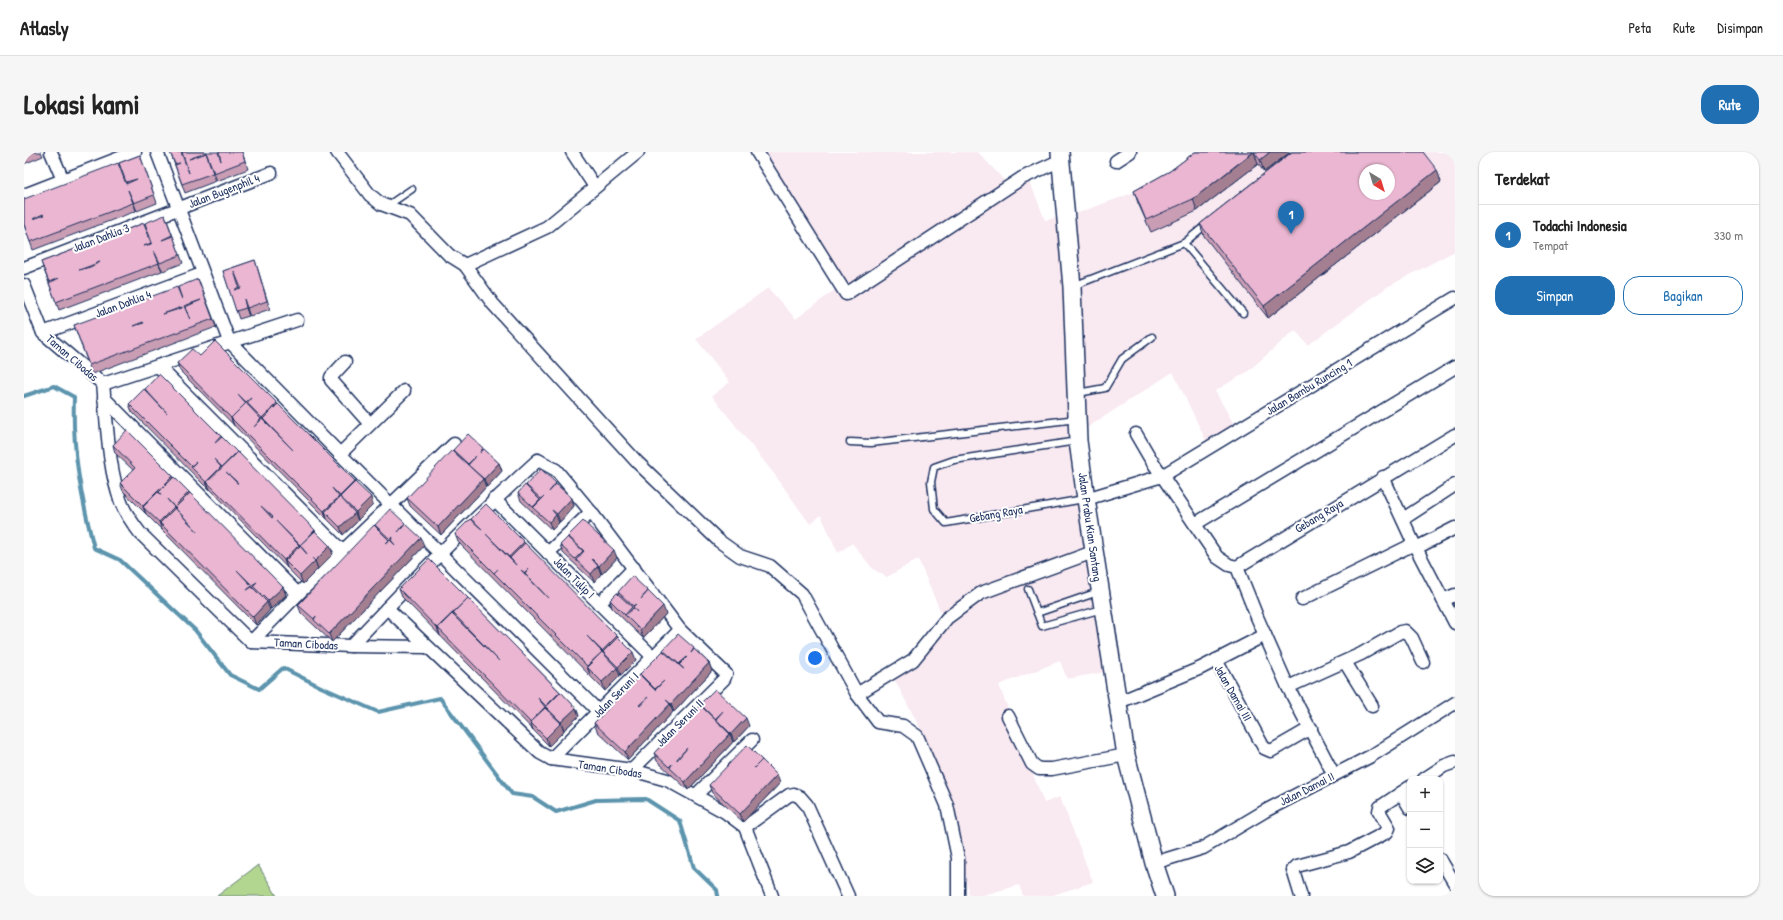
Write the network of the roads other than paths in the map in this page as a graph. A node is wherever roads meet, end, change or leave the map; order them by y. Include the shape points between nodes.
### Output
1 (51, 152) edge
2 (157, 152) edge
3 (337, 152) edge
4 (572, 152) edge
5 (638, 152) edge
6 (757, 152) edge
7 (1130, 152) edge
8 (131, 153) edge
9 (1061, 156) edge
10 (1116, 160) dead end
11 (271, 173) dead end
12 (63, 180) junction
13 (595, 187) junction
14 (412, 189) dead end
15 (24, 195) edge
16 (387, 206) junction
17 (178, 209) junction
18 (1214, 219) edge
19 (1184, 243) junction
20 (465, 265) junction
21 (24, 268) edge
22 (202, 274) junction
23 (24, 285) edge
24 (1072, 286) junction
25 (1455, 298) edge
26 (1243, 313) dead end
27 (297, 320) dead end
28 (43, 333) junction
29 (1152, 337) dead end
30 (229, 341) junction
31 (345, 362) dead end
32 (158, 366) junction
33 (1455, 367) edge
34 (102, 384) junction
35 (404, 391) dead end
36 (1076, 394) junction
37 (104, 398) junction
38 (1077, 418) junction
39 (370, 424) junction
40 (1136, 434) dead end
41 (1455, 435) edge
42 (1078, 441) junction
43 (850, 442) dead end
44 (454, 444) dead end
45 (340, 454) junction
46 (1162, 476) junction
47 (1382, 477) junction
48 (1455, 485) edge
49 (494, 499) junction
50 (1086, 499) junction
51 (391, 505) junction
52 (592, 512) junction
53 (1403, 519) junction
54 (1195, 524) junction
55 (1455, 528) edge
56 (1415, 546) junction
57 (342, 551) junction
58 (1093, 552) junction
59 (548, 553) junction
60 (440, 554) junction
61 (1237, 566) junction
62 (634, 568) junction
63 (1028, 588) dead end
64 (1099, 592) junction
65 (298, 594) junction
66 (1455, 595) edge
67 (1302, 599) dead end
68 (1443, 600) junction
69 (599, 604) junction
70 (386, 608) junction
71 (1102, 609) junction
72 (1038, 613) junction
73 (1455, 624) edge
74 (680, 630) junction
75 (1265, 635) junction
76 (251, 642) junction
77 (351, 646) junction
78 (426, 647) junction
79 (653, 657) junction
80 (1216, 660) junction
81 (1345, 662) junction
82 (1423, 662) dead end
83 (1288, 687) junction
84 (857, 694) junction
85 (1119, 702) junction
86 (1455, 703) edge
87 (1372, 706) dead end
88 (599, 712) junction
89 (1008, 716) dead end
90 (1311, 728) junction
91 (752, 740) dead end
92 (1126, 755) junction
93 (551, 759) junction
94 (1455, 762) edge
95 (632, 770) junction
96 (1334, 775) junction
97 (1429, 776) edge
98 (1405, 790) edge
99 (696, 795) junction
100 (745, 827) junction
101 (1154, 863) junction
102 (1443, 864) edge
103 (1455, 884) edge
104 (772, 896) edge
105 (848, 896) edge
106 (958, 896) edge
107 (1165, 896) edge
108 (1301, 896) edge

1 - 12 street
2 - 17 street
3 - 16 street via 370,195
4 - 13 street
5 - 13 street
6 - 9 street via 846,294 1022,178
7 - 10 street
8 - 12 street
9 - 24 main road, Jalan Prabu Kian Santang
11 - 17 street, Jalan Bugenphil 4
12 - 15 street
13 - 20 street via 547,227
14 - 16 lane
16 - 20 street via 410,214 449,255
17 - 21 street, Jalan Dahlia 3
17 - 22 street
18 - 19 lane
19 - 24 lane
19 - 26 lane
20 - 84 street via 493,304 637,462 719,541 740,556 770,566 802,594
22 - 28 street, Jalan Dahlia 4
22 - 30 street
23 - 28 street, Taman Cibodas
24 - 36 main road, Jalan Prabu Kian Santang
25 - 46 street, Jalan Bambu Runcing 1
27 - 30 street
28 - 34 street, Taman Cibodas
29 - 36 lane via 1122,359 1105,388
30 - 32 street
30 - 45 street
31 - 39 street via 331,380
32 - 34 street
32 - 57 street
33 - 54 street
34 - 37 street, Taman Cibodas
35 - 39 street
36 - 38 main road, Jalan Prabu Kian Santang
37 - 65 street
37 - 76 street, Taman Cibodas via 114,478 121,503 130,519 140,533
38 - 42 main road, Jalan Prabu Kian Santang
38 - 43 lane via 871,443
39 - 45 street
40 - 46 street
41 - 47 street, Gebang Raya
42 - 50 main road, Jalan Prabu Kian Santang
42 - 50 lane, Gebang Raya via 954,460 934,467 931,482 934,509 946,523
44 - 51 street
45 - 51 street
46 - 50 street, Gebang Raya
46 - 54 street
47 - 53 street
47 - 61 street, Gebang Raya
48 - 53 street
49 - 52 street via 538,460 556,470
49 - 59 street, Jalan Tulip I
49 - 60 street
50 - 58 main road, Jalan Prabu Kian Santang
51 - 57 street
51 - 60 street
52 - 59 street
52 - 62 street
53 - 56 street
54 - 61 street via 1217,557
55 - 56 street
56 - 67 street
56 - 68 street
57 - 65 street
58 - 64 main road, Jalan Prabu Kian Santang
58 - 84 street via 981,594 947,618 913,660
59 - 69 street, Jalan Tulip I
60 - 70 street
60 - 88 street
61 - 75 street
62 - 69 street
62 - 74 street
63 - 72 lane
64 - 71 main road, Jalan Prabu Kian Santang
64 - 72 lane
65 - 76 street
66 - 68 street
68 - 73 street
69 - 79 street, Jalan Tulip I
70 - 77 street
70 - 78 street
71 - 72 lane via 1042,626
71 - 85 main road, Jalan Prabu Kian Santang
74 - 79 street, Jalan Seruni I
74 - 95 street, Jalan Seruni II via 726,674 724,679
75 - 80 street
75 - 83 street
76 - 77 street, Taman Cibodas
77 - 78 street, Taman Cibodas
78 - 93 street, Taman Cibodas via 540,753
79 - 88 street, Jalan Seruni I
80 - 85 street, Jalan Damai III
80 - 90 street, Jalan Damai III via 1264,748 1271,751
81 - 82 street via 1405,631 1412,638
81 - 83 street
81 - 87 street
83 - 90 street
84 - 106 street via 878,722 903,726 916,736 947,805 958,858
85 - 92 main road, Jalan Prabu Kian Santang
86 - 96 street, Jalan Damai II via 1371,756
88 - 93 street, Jalan Seruni I
89 - 92 street via 1032,764 1039,769 1052,769
90 - 96 street
91 - 99 street
92 - 101 main road, Jalan Prabu Kian Santang
93 - 95 street, Taman Cibodas
94 - 97 street
95 - 99 street, Taman Cibodas via 667,780
96 - 101 street, Jalan Damai II via 1265,811 1203,848
98 - 108 street via 1380,807 1379,811 1389,828 1387,832 1349,852 1297,866 1293,870
99 - 100 street, Taman Cibodas
100 - 104 street
100 - 105 street via 789,795 800,797 807,805
101 - 107 main road, Jalan Prabu Kian Santang
102 - 103 street

